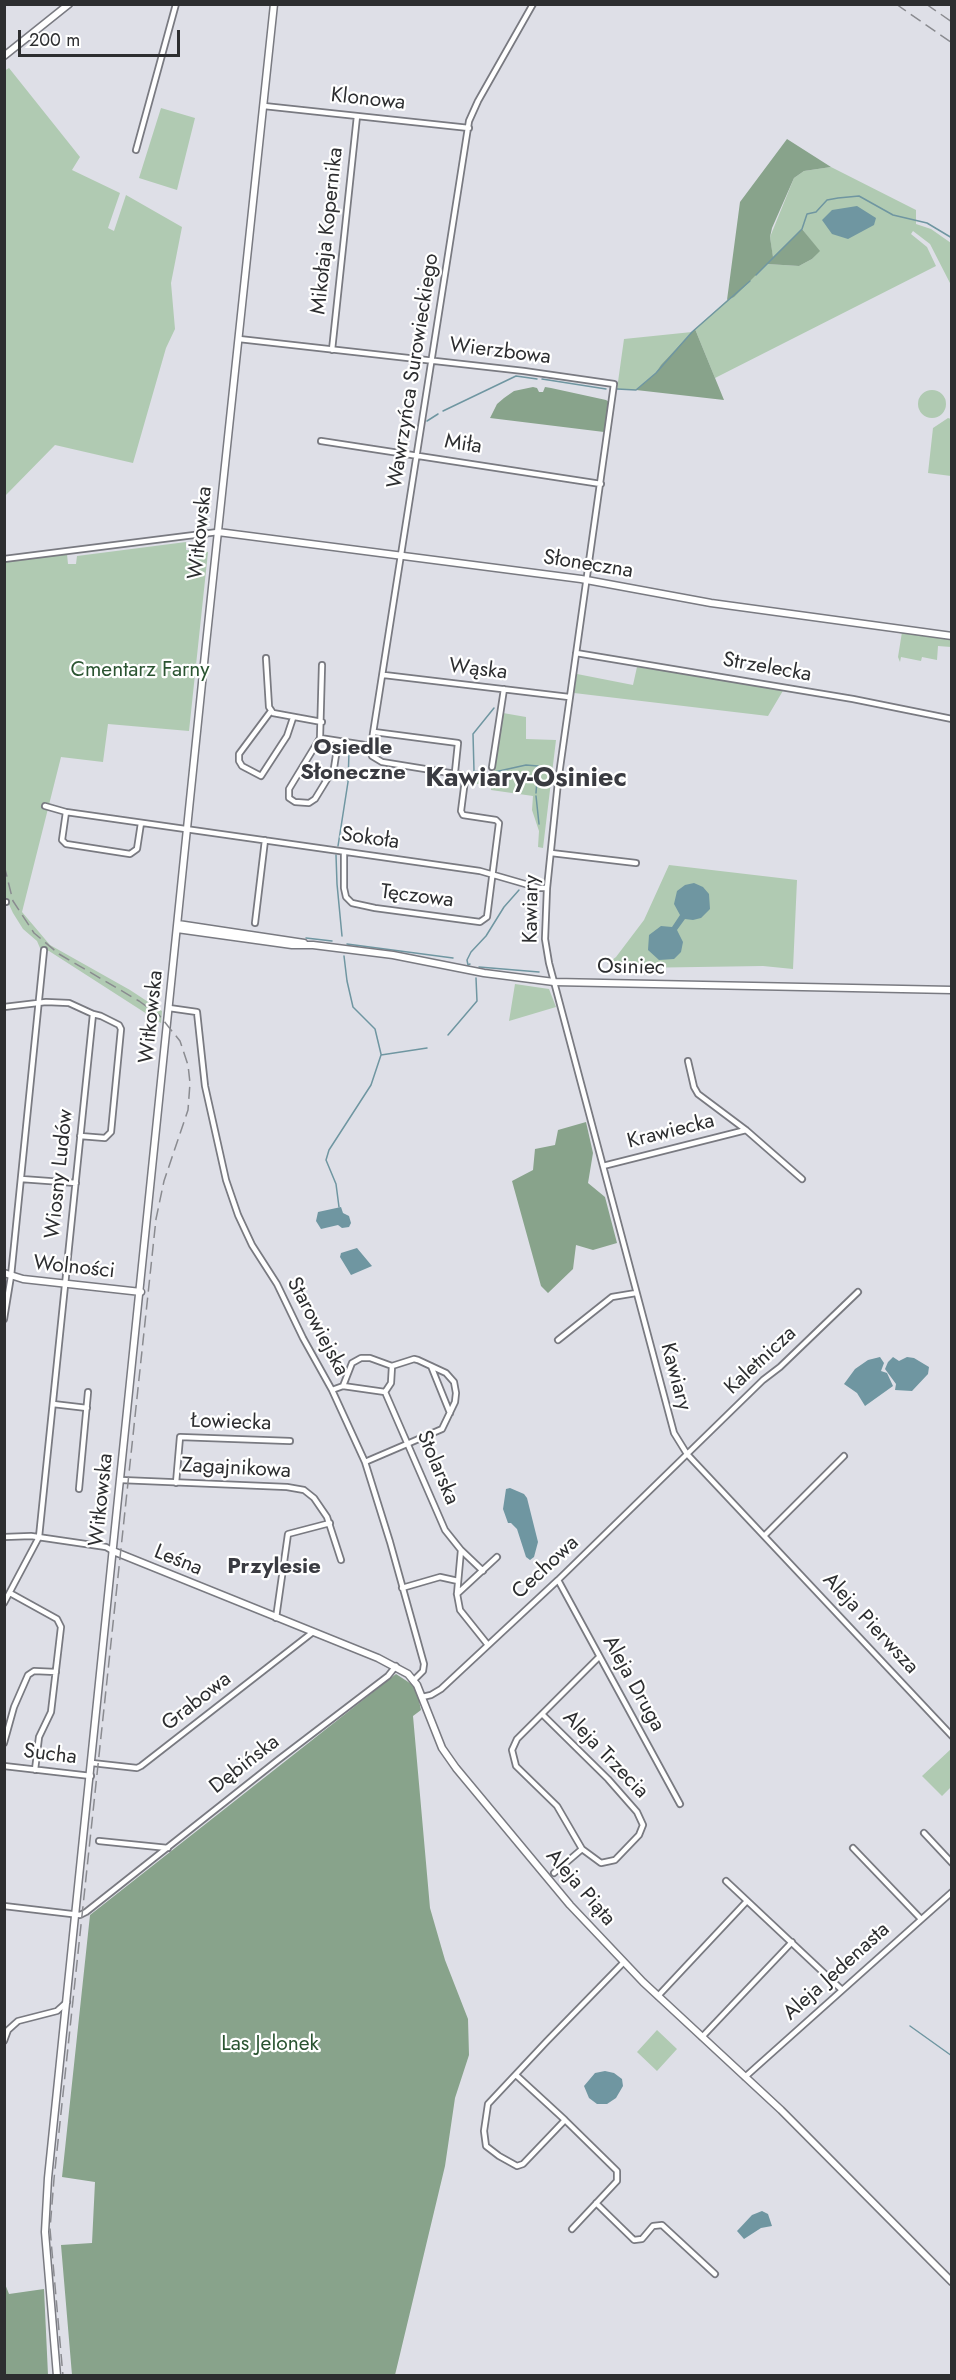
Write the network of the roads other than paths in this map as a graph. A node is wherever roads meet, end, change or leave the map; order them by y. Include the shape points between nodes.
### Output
1 (69, 4) edge
2 (176, 4) edge
3 (274, 4) edge
4 (532, 4) edge
5 (4, 56) edge
6 (264, 106) junction
7 (357, 116) junction
8 (469, 128) junction
9 (136, 150) dead end
10 (239, 339) junction
11 (332, 350) junction
12 (433, 360) junction
13 (614, 384) joint
14 (321, 441) dead end
15 (417, 455) junction
16 (601, 484) junction
17 (218, 532) junction
18 (402, 555) junction
19 (4, 559) edge
20 (587, 580) junction
21 (951, 636) edge
22 (576, 653) junction
23 (266, 658) dead end
24 (322, 665) dead end
25 (384, 675) junction
26 (504, 689) junction
27 (569, 697) junction
28 (271, 711) junction
29 (293, 718) junction
30 (951, 719) edge
31 (322, 722) junction
32 (374, 732) junction
33 (320, 738) junction
34 (338, 742) junction
35 (371, 746) junction
36 (492, 767) dead end
37 (455, 772) junction
38 (45, 806) dead end
39 (66, 812) junction
40 (141, 823) junction
41 (187, 829) junction
42 (265, 840) junction
43 (344, 852) junction
44 (551, 853) junction
45 (636, 863) dead end
46 (493, 875) junction
47 (547, 888) junction
48 (255, 923) dead end
49 (178, 926) junction
50 (44, 950) dead end
51 (554, 982) junction
52 (951, 990) edge
53 (39, 1003) junction
54 (4, 1007) edge
55 (169, 1008) junction
56 (93, 1014) junction
57 (688, 1061) dead end
58 (747, 1130) junction
59 (80, 1136) junction
60 (603, 1166) junction
61 (21, 1179) junction
62 (802, 1179) dead end
63 (76, 1183) junction
64 (8, 1275) edge
65 (66, 1284) junction
66 (6, 1290) edge
67 (141, 1292) junction
68 (858, 1292) dead end
69 (636, 1293) junction
70 (4, 1319) edge
71 (558, 1340) dead end
72 (392, 1366) junction
73 (431, 1366) junction
74 (343, 1386) junction
75 (332, 1390) junction
76 (88, 1392) dead end
77 (386, 1392) junction
78 (53, 1404) junction
79 (87, 1408) junction
80 (450, 1413) junction
81 (290, 1441) dead end
82 (410, 1444) junction
83 (687, 1454) junction
84 (844, 1456) dead end
85 (365, 1462) junction
86 (121, 1480) junction
87 (176, 1483) junction
88 (79, 1488) dead end
89 (330, 1523) junction
90 (765, 1535) junction
91 (4, 1537) edge
92 (39, 1537) junction
93 (461, 1550) junction
94 (113, 1551) junction
95 (497, 1557) dead end
96 (341, 1560) dead end
97 (483, 1571) junction
98 (558, 1580) junction
99 (458, 1581) junction
100 (402, 1587) junction
101 (10, 1593) junction
102 (457, 1594) junction
103 (4, 1603) edge
104 (276, 1618) junction
105 (313, 1632) junction
106 (488, 1645) junction
107 (599, 1657) junction
108 (396, 1666) junction
109 (56, 1672) junction
110 (414, 1680) junction
111 (422, 1696) junction
112 (542, 1714) junction
113 (951, 1736) edge
114 (4, 1743) edge
115 (92, 1763) junction
116 (4, 1766) edge
117 (35, 1770) junction
118 (91, 1776) junction
119 (680, 1804) dead end
120 (924, 1833) dead end
121 (99, 1841) dead end
122 (168, 1848) junction
123 (853, 1848) dead end
124 (582, 1849) junction
125 (951, 1863) edge
126 (554, 1873) dead end
127 (726, 1881) dead end
128 (951, 1892) edge
129 (747, 1901) junction
130 (4, 1906) edge
131 (76, 1914) junction
132 (921, 1919) junction
133 (792, 1942) junction
134 (624, 1962) junction
135 (842, 1990) junction
136 (658, 1996) junction
137 (67, 2002) junction
138 (702, 2037) junction
139 (4, 2041) edge
140 (516, 2075) junction
141 (745, 2077) junction
142 (565, 2120) junction
143 (596, 2204) junction
144 (572, 2229) dead end
145 (715, 2274) dead end
146 (951, 2282) edge
147 (57, 2376) edge

1 - 5 street
2 - 9 street
3 - 6 street, Witkowska
4 - 8 street, Wawrzyńca Surowieckiego via 473,111
6 - 7 street, Klonowa
6 - 10 street, Witkowska
7 - 8 street, Klonowa
7 - 11 street, Mikołaja Kopernika
8 - 12 street, Wawrzyńca Surowieckiego
10 - 11 street, Wierzbowa
10 - 17 street, Witkowska
11 - 12 street, Wierzbowa
12 - 13 street, Wierzbowa
12 - 15 street, Wawrzyńca Surowieckiego
13 - 16 street, Kawiary
14 - 15 street, Miła
15 - 16 street, Miła
15 - 18 street, Wawrzyńca Surowieckiego
16 - 20 street, Kawiary
17 - 18 street, Słoneczna
17 - 19 street
17 - 41 street, Witkowska
18 - 20 street, Słoneczna
18 - 25 street, Wawrzyńca Surowieckiego
20 - 21 street, Słoneczna via 711,603
20 - 22 street, Kawiary
22 - 27 street, Kawiary
22 - 30 street, Strzelecka
23 - 28 street
24 - 31 street
25 - 26 street, Wąska
25 - 32 street, Wawrzyńca Surowieckiego
26 - 27 street, Wąska
26 - 36 street
27 - 44 street, Kawiary
28 - 29 street
28 - 29 street via 239,754 242,766 261,776 287,736
29 - 31 street
31 - 33 street
32 - 35 street, Wawrzyńca Surowieckiego
32 - 37 street via 458,743
33 - 34 street
33 - 34 street via 289,789 289,798 295,802 309,803 315,799 334,768
34 - 35 street
35 - 37 street, Wawrzyńca Surowieckiego via 372,756 382,762
37 - 46 street via 465,780 461,811 464,815 499,823
38 - 39 street, Sokoła
39 - 40 street, Sokoła
39 - 40 street via 62,840 66,844 130,854 137,849
40 - 41 street, Sokoła
41 - 42 street, Sokoła
41 - 49 street, Witkowska
42 - 43 street, Sokoła
42 - 48 street
43 - 46 street, Sokoła
43 - 46 street, Tęczowa via 346,897 352,903 375,908 480,922 489,914
44 - 45 street
44 - 47 street, Kawiary
46 - 47 street, Sokoła
47 - 51 street, Kawiary via 545,939
49 - 51 street, Osiniec
49 - 55 street, Witkowska
50 - 53 street
51 - 52 street, Osiniec
51 - 60 street, Kawiary
53 - 54 street
53 - 56 street via 69,1003
53 - 61 street
55 - 67 street, Witkowska
55 - 75 street, Starowiejska via 198,1012 202,1068 232,1198 249,1240 277,1284
56 - 59 street, Wiosny Ludów
56 - 59 street via 121,1029 111,1132 105,1138
57 - 58 street, Krawiecka via 698,1094
58 - 60 street, Krawiecka
58 - 62 street, Krawiecka
59 - 63 street, Wiosny Ludów
60 - 69 street, Kawiary
61 - 63 street
61 - 64 street
63 - 65 street, Wiosny Ludów
64 - 65 street, Wolności
64 - 66 street
65 - 67 street, Wolności
65 - 78 street, Wiosny Ludów
66 - 70 street
67 - 86 street, Witkowska
68 - 83 street, Kaletnicza
69 - 71 street via 612,1298
69 - 83 street, Kawiary via 671,1427
72 - 73 street via 414,1359
72 - 74 street via 357,1359
72 - 77 street
73 - 80 street
73 - 80 street via 454,1382 456,1393
74 - 75 street
74 - 77 street
75 - 85 street, Starowiejska
76 - 79 street
77 - 82 street, Stolarska
78 - 79 street
78 - 92 street, Wiosny Ludów
79 - 88 street
80 - 82 street via 442,1429
81 - 87 street, Łowiecka via 180,1437
82 - 85 street
82 - 93 street, Stolarska via 445,1530
83 - 90 street, Aleja Pierwsza
83 - 98 street, Cechowa
84 - 90 street
85 - 100 street, Starowiejska
86 - 87 street, Zagajnikowa
86 - 94 street, Witkowska
87 - 89 street, Zagajnikowa via 301,1489 314,1498
89 - 96 street, Zagajnikowa
89 - 104 street via 287,1535
90 - 113 street, Aleja Pierwsza
91 - 92 street, Leśna
92 - 94 street, Leśna
92 - 101 street
93 - 97 street, Stolarska
93 - 99 street
94 - 104 street, Leśna
94 - 115 street, Witkowska
95 - 97 street
97 - 102 street
98 - 106 street, Cechowa
98 - 107 street, Aleja Druga
99 - 100 street via 440,1577
99 - 102 street
100 - 110 street, Starowiejska via 424,1664
101 - 103 street
101 - 109 street via 60,1622
102 - 106 street via 464,1616
104 - 105 street, Leśna
105 - 108 street, Leśna
105 - 115 street, Grabowa via 141,1766
106 - 111 street, Cechowa via 441,1689
107 - 112 street
107 - 119 street, Aleja Druga
108 - 110 street, Leśna
108 - 122 street, Dębińska
109 - 114 street via 34,1671 28,1675
109 - 117 street via 51,1712 39,1737
110 - 111 street, Leśna
111 - 134 street, Aleja Piąta via 442,1748 456,1768 570,1905
112 - 124 street via 514,1742 512,1755 516,1766 557,1806
112 - 124 street, Aleja Trzecia via 608,1779 643,1822 639,1835 612,1862 601,1863
115 - 118 street, Witkowska
116 - 117 street, Sucha
117 - 118 street, Sucha
118 - 131 street, Witkowska
120 - 125 street
121 - 122 street
122 - 131 street, Dębińska via 86,1912
123 - 132 street
124 - 126 street
127 - 129 street
128 - 132 street, Aleja Jedenasta
129 - 133 street
129 - 136 street
130 - 131 street
131 - 137 street, Witkowska
132 - 135 street, Aleja Jedenasta
133 - 135 street
133 - 138 street
134 - 136 street, Aleja Piąta
134 - 140 street
135 - 141 street, Aleja Jedenasta
136 - 138 street, Aleja Piąta
137 - 139 street via 57,2011 18,2021 8,2030
137 - 147 street, Witkowska via 45,2217
138 - 141 street, Aleja Piąta
140 - 142 street
140 - 142 street via 488,2104 484,2131 488,2148 520,2166
141 - 146 street, Aleja Piąta
142 - 143 street via 617,2171 617,2181
143 - 144 street
143 - 145 street via 634,2240 642,2239 653,2226 662,2225

